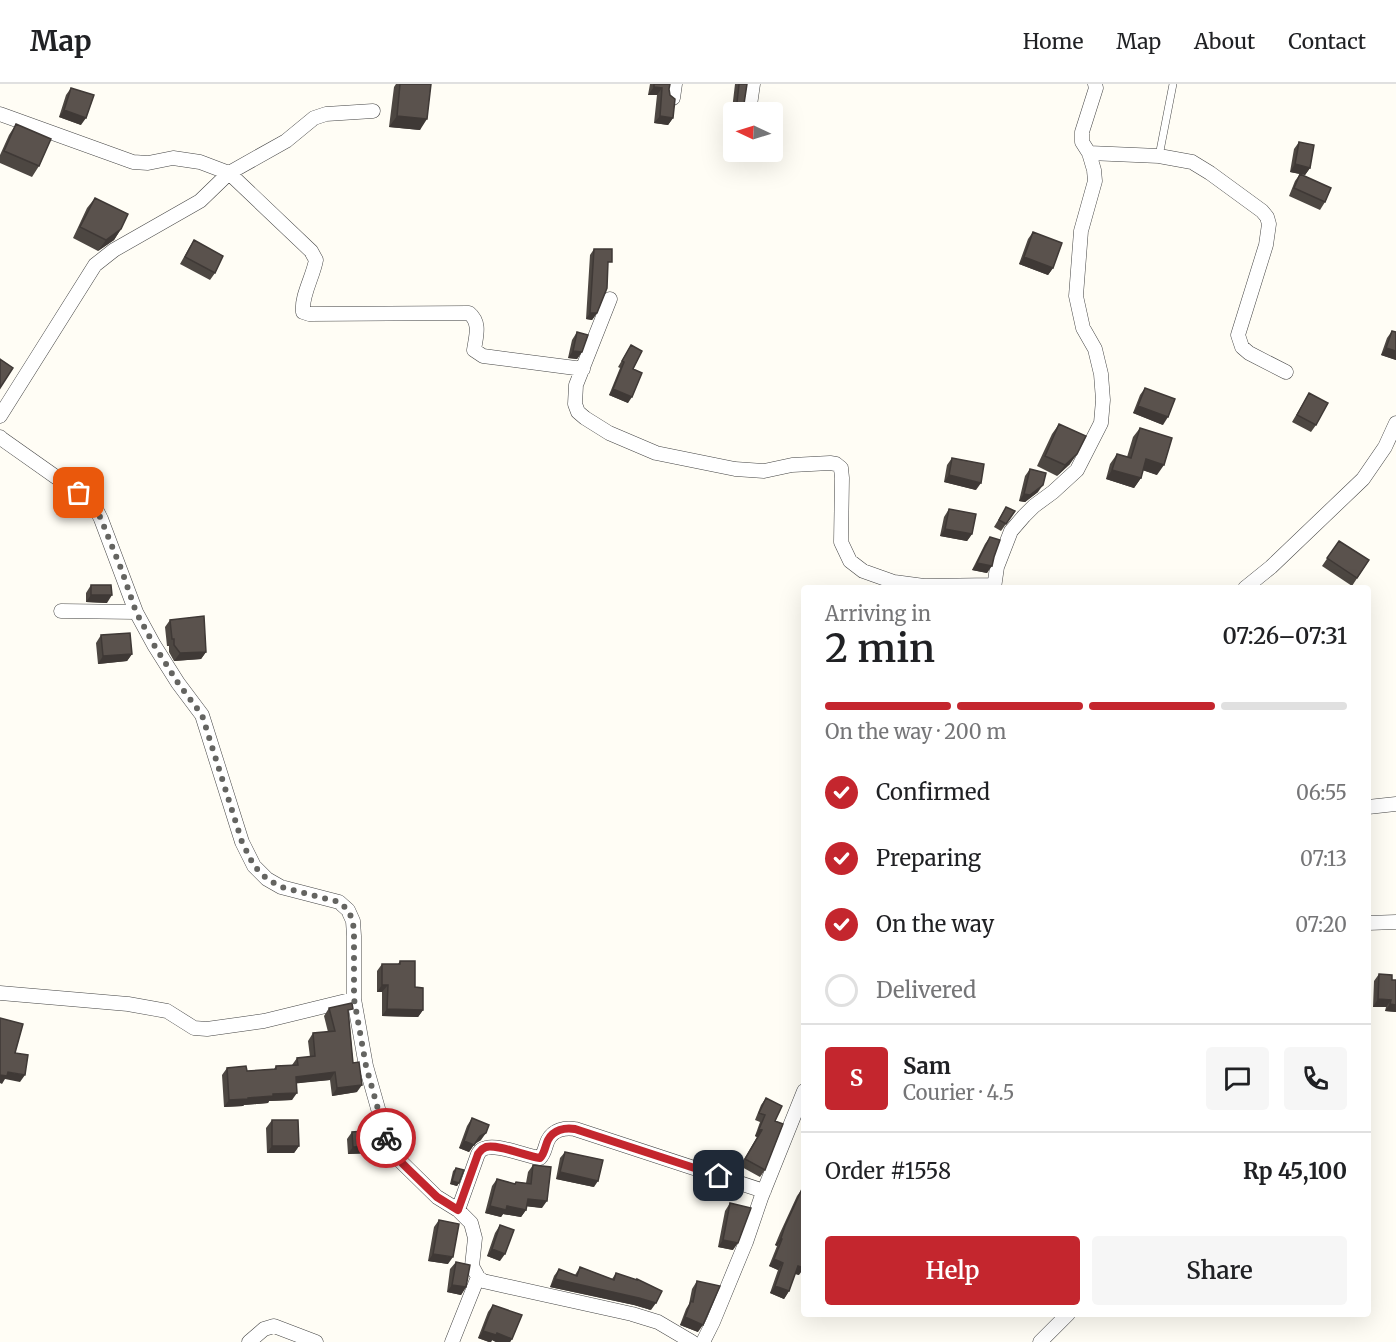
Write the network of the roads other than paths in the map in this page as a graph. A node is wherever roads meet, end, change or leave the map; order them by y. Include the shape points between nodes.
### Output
1 (753, 84) edge
2 (1095, 84) edge
3 (1173, 84) edge
4 (750, 102) edge
5 (373, 111) dead end
6 (0, 114) edge
7 (1089, 153) junction
8 (1159, 156) junction
9 (229, 173) junction
10 (610, 299) dead end
11 (583, 369) junction
12 (1286, 372) dead end
13 (0, 416) edge
14 (1396, 423) edge
15 (1, 439) edge
16 (916, 585) edge
17 (994, 585) edge
18 (1249, 585) edge
19 (61, 611) dead end
20 (136, 612) junction
21 (1396, 804) edge
22 (1371, 807) edge
23 (1396, 922) edge
24 (1371, 923) edge
25 (0, 993) edge
26 (354, 999) junction
27 (801, 1098) edge
28 (764, 1191) junction
29 (458, 1210) junction
30 (478, 1277) junction
31 (1065, 1317) edge
32 (249, 1342) edge
33 (316, 1342) edge
34 (452, 1342) edge
35 (692, 1342) edge
36 (703, 1342) edge
37 (1040, 1342) edge

1 - 4 street
2 - 7 street via 1082,132 1082,142
3 - 8 lane
5 - 9 street via 314,118 286,141
6 - 9 street via 133,162 147,164 173,158 200,162
7 - 8 street
7 - 17 street via 1095,181 1081,231 1076,296 1083,328 1095,349 1101,374 1101,423 1077,470 1011,531
8 - 12 street via 1192,162 1268,217 1266,245 1238,335 1249,353
9 - 11 street via 316,260 303,312 469,313 477,326 474,350 483,356
9 - 13 street via 200,201 95,265
10 - 11 street
11 - 16 street via 576,385 578,412 609,433 656,453 735,469 764,471 830,463 839,466 843,478 841,542 850,561 863,571
14 - 18 street via 1363,479
15 - 20 street via 94,505
19 - 20 street
20 - 26 street via 202,715 242,842 254,866 281,887 339,902 348,910 353,921
21 - 22 street
23 - 24 street
25 - 26 street via 128,1004 167,1011 194,1028 207,1029 264,1021
26 - 29 street via 366,1066 390,1151 437,1197
27 - 28 street
28 - 29 street via 567,1128 553,1133 540,1158 495,1147 481,1150
28 - 36 street
29 - 30 street via 471,1223 475,1238 472,1266
30 - 34 street
30 - 35 street via 658,1322
31 - 37 street
32 - 33 street via 274,1326

